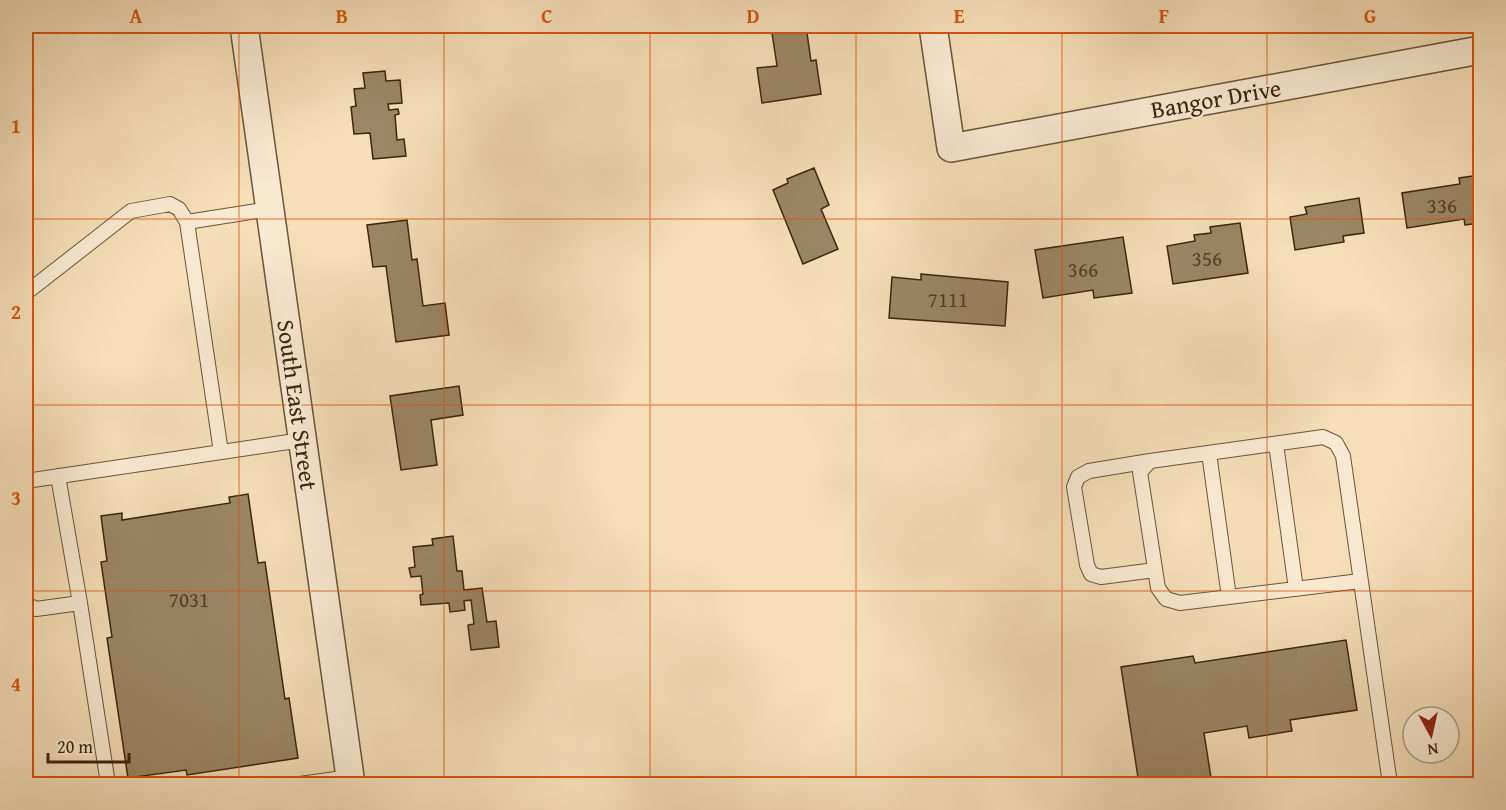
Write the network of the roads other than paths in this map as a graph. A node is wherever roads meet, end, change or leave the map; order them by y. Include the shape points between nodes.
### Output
1 (244, 26) edge
2 (933, 26) edge
3 (1480, 50) edge
4 (270, 209) junction
5 (188, 222) junction
6 (26, 293) edge
7 (302, 440) junction
8 (1276, 444) junction
9 (221, 452) junction
10 (1209, 453) junction
11 (1150, 461) junction
12 (58, 476) junction
13 (26, 481) edge
14 (1155, 570) junction
15 (1360, 581) junction
16 (1296, 589) junction
17 (1229, 597) junction
18 (80, 603) junction
19 (26, 604) edge
20 (350, 781) edge
21 (108, 784) edge
22 (300, 784) edge
23 (1389, 784) edge

1 - 4 street, South East Street
2 - 3 street, Bangor Drive via 951,148
4 - 5 lane
4 - 7 street, South East Street
5 - 6 lane via 170,204 131,211
5 - 9 lane
7 - 9 lane
7 - 20 street, South East Street
8 - 10 lane
8 - 15 lane via 1323,437 1336,443 1343,456
8 - 16 lane
9 - 12 lane
10 - 11 lane
10 - 17 lane
11 - 14 lane via 1140,472
11 - 14 lane via 1089,471 1078,477 1074,487 1091,574 1101,577
12 - 13 lane
12 - 18 lane
14 - 17 lane via 1158,588 1166,599 1180,603
15 - 16 lane
15 - 23 lane
16 - 17 lane
18 - 19 lane via 36,609
18 - 21 lane
20 - 22 lane

